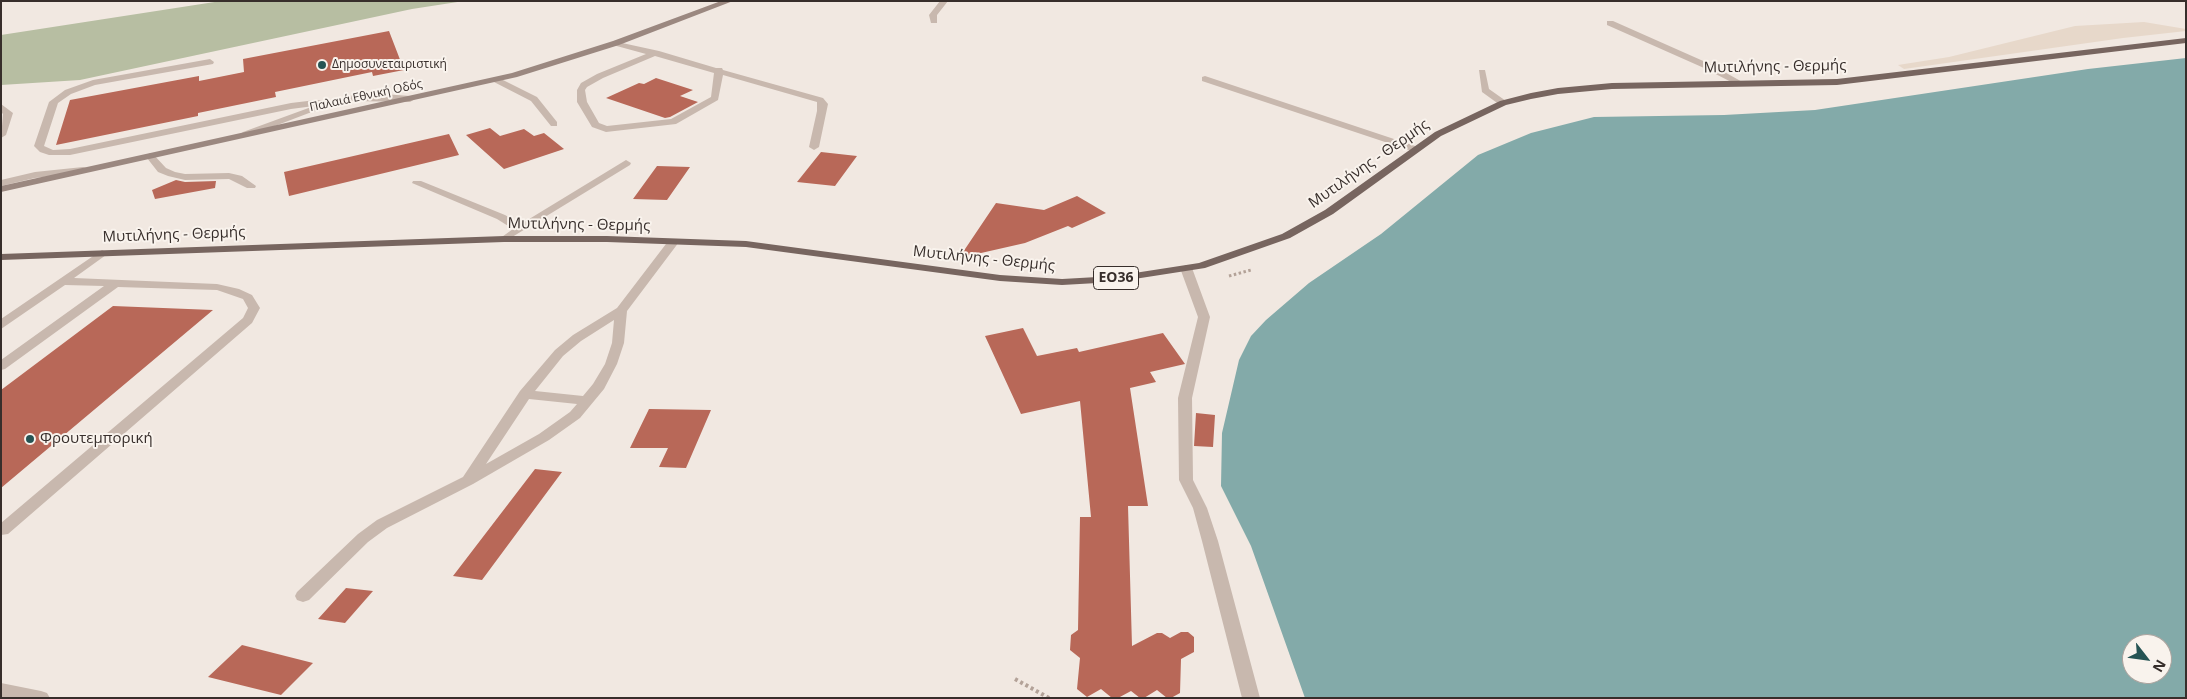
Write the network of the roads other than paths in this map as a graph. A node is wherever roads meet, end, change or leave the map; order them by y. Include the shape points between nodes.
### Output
1 (728, 1) edge
2 (944, 1) edge
3 (934, 21) dead end
4 (1610, 23) dead end
5 (2186, 40) edge
6 (616, 42) junction
7 (656, 53) junction
8 (210, 62) dead end
9 (719, 70) junction
10 (1482, 72) dead end
11 (496, 80) junction
12 (1205, 80) dead end
13 (1742, 84) junction
14 (410, 100) junction
15 (1504, 103) junction
16 (330, 104) junction
17 (1, 107) edge
18 (554, 124) dead end
19 (1, 135) edge
20 (237, 137) junction
21 (814, 147) dead end
22 (1415, 149) junction
23 (150, 156) junction
24 (626, 163) dead end
25 (87, 170) junction
26 (1, 183) edge
27 (417, 183) dead end
28 (251, 186) dead end
29 (1, 189) edge
30 (520, 228) junction
31 (504, 238) junction
32 (673, 242) junction
33 (102, 253) junction
34 (1, 257) edge
35 (1186, 268) junction
36 (63, 281) junction
37 (114, 284) junction
38 (622, 311) junction
39 (1, 325) edge
40 (1, 366) edge
41 (525, 394) junction
42 (587, 401) junction
43 (468, 481) junction
44 (3, 530) dead end
45 (303, 596) dead end
46 (1, 690) edge
47 (41, 698) edge
48 (1251, 698) edge

1 - 6 main road, Παλαιά Εθνική Οδός
2 - 3 lane via 934,15
4 - 13 lane
5 - 13 main road, Μυτιλήνης - Θερμής / ΕΟ36 via 1847,81
6 - 7 lane
6 - 11 main road, Παλαιά Εθνική Οδός
7 - 9 lane
7 - 9 lane via 584,85 582,102 595,125 606,129 673,122 715,98
8 - 16 lane via 93,83 68,92 54,102 39,146 52,153 70,152 291,106
9 - 21 lane via 820,100 822,112
10 - 15 lane via 1484,90
11 - 14 main road, Παλαιά Εθνική Οδός
11 - 18 lane via 534,100
12 - 22 lane
13 - 15 main road, Μυτιλήνης - Θερμής / ΕΟ36 via 1612,86 1558,91
14 - 16 lane via 368,97
14 - 20 main road, Παλαιά Εθνική Οδός
15 - 22 main road, Μυτιλήνης - Θερμής / ΕΟ36 via 1438,134
16 - 20 lane
17 - 19 lane via 8,113
20 - 23 main road, Παλαιά Εθνική Οδός
22 - 35 main road, Μυτιλήνης - Θερμής / ΕΟ36 via 1329,212 1286,236 1201,266
23 - 25 main road, Παλαιά Εθνική Οδός
23 - 28 lane via 162,170 185,178 229,176
24 - 30 lane
25 - 26 lane
25 - 29 main road, Παλαιά Εθνική Οδός
27 - 30 lane via 464,200
30 - 31 lane
31 - 32 main road, Μυτιλήνης - Θερμής / ΕΟ36
31 - 33 main road, Μυτιλήνης - Θερμής / ΕΟ36
32 - 35 main road, Μυτιλήνης - Θερμής / ΕΟ36 via 746,244 1000,278 1062,282 1115,279
32 - 38 lane
33 - 34 main road, Μυτιλήνης - Θερμής / ΕΟ36
33 - 36 lane
35 - 48 lane via 1204,318 1185,398 1186,480 1208,533
36 - 37 lane
36 - 39 lane
37 - 40 lane
37 - 44 lane via 217,287 248,297 254,308 248,320
38 - 41 lane via 577,338
38 - 42 lane via 618,343 611,364
41 - 42 lane
41 - 43 lane
42 - 43 lane via 561,426
43 - 45 lane via 382,524
46 - 47 lane

